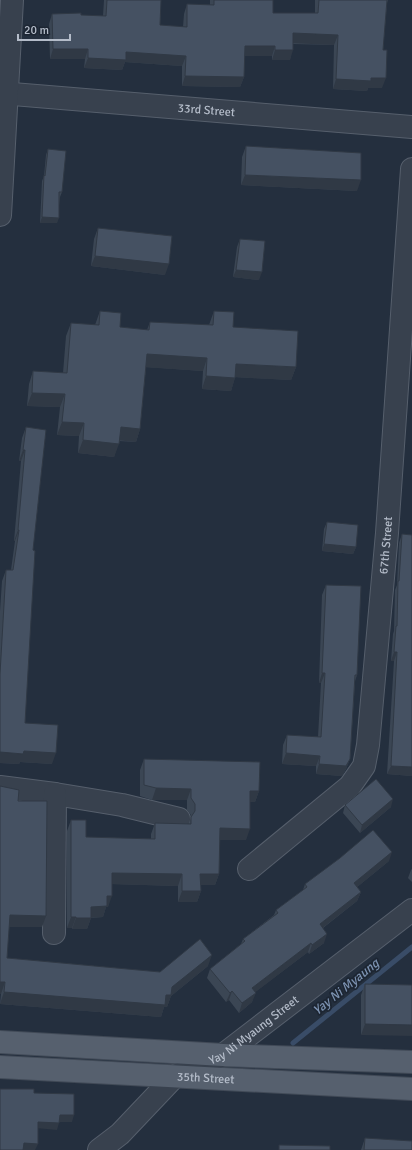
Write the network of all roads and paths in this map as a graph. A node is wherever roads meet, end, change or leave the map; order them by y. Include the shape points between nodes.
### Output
1 (12, 0) edge
2 (3, 93) edge
3 (412, 127) edge
4 (412, 169) edge
5 (0, 215) edge
6 (0, 787) edge
7 (55, 794) junction
8 (179, 819) dead end
9 (249, 870) dead end
10 (412, 910) edge
11 (54, 933) dead end
12 (0, 1042) edge
13 (223, 1055) junction
14 (412, 1062) edge
15 (0, 1067) edge
16 (175, 1076) junction
17 (412, 1089) edge
18 (99, 1150) edge

1 - 2 street
2 - 3 street, 33rd Street
2 - 5 street
4 - 9 street, 67th Street via 380,617 364,766 350,786
6 - 7 street
7 - 8 street via 122,805
7 - 11 street
10 - 13 street, Yay Ni Myaung Street
12 - 13 main road, 35th Street
13 - 14 main road, 35th Street
13 - 16 street, Yay Ni Myaung Street
15 - 16 main road, 35th Street
16 - 17 main road, 35th Street
16 - 18 street, Yay Ni Myaung Street via 120,1134

